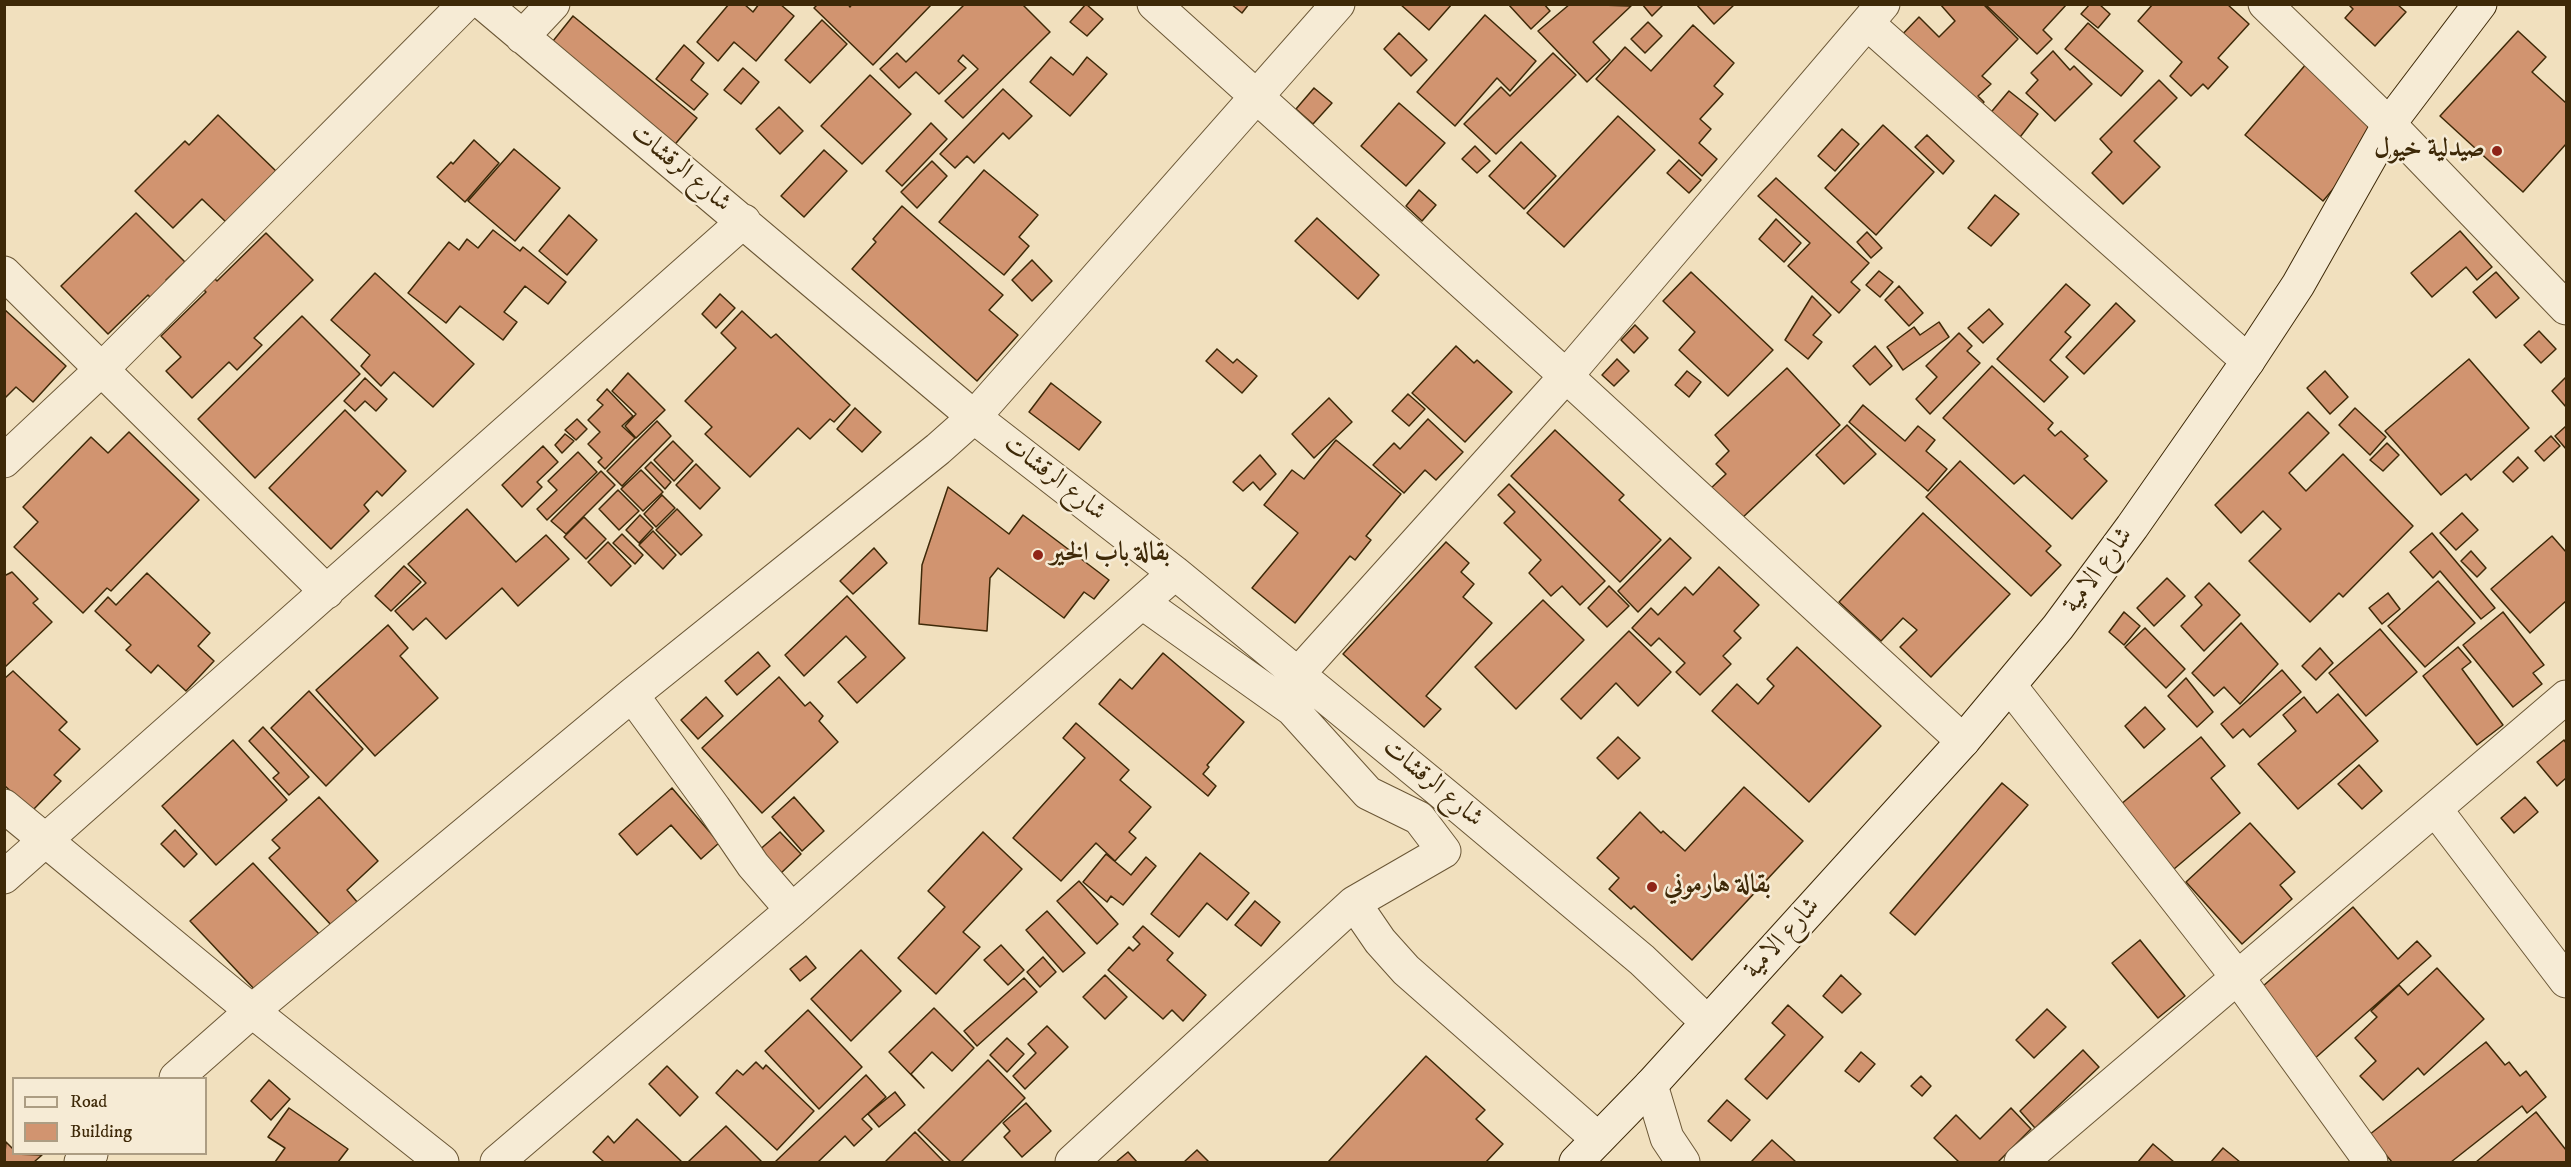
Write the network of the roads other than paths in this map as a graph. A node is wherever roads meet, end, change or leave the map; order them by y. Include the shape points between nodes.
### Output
1 (465, 4) edge
2 (484, 4) edge
3 (553, 4) edge
4 (1154, 4) edge
5 (1338, 4) edge
6 (2265, 4) edge
7 (2480, 4) edge
8 (1875, 14) edge
9 (522, 37) junction
10 (1257, 96) junction
11 (2389, 124) junction
12 (744, 221) junction
13 (4, 273) edge
14 (2566, 308) edge
15 (2248, 361) junction
16 (103, 368) junction
17 (1566, 376) junction
18 (974, 417) junction
19 (4, 461) edge
20 (1175, 573) junction
21 (327, 592) junction
22 (1143, 603) junction
23 (1298, 674) junction
24 (2010, 686) junction
25 (633, 695) junction
26 (2566, 697) edge
27 (1963, 741) junction
28 (4, 806) edge
29 (2436, 810) junction
30 (46, 840) junction
31 (4, 877) edge
32 (1354, 903) junction
33 (792, 910) junction
34 (2238, 978) junction
35 (2566, 981) edge
36 (252, 1011) junction
37 (1707, 1022) junction
38 (177, 1077) edge
39 (1651, 1085) junction
40 (1598, 1139) junction
41 (442, 1162) edge
42 (497, 1162) edge
43 (1072, 1162) edge
44 (1576, 1162) edge
45 (1683, 1162) edge
46 (2021, 1162) edge
47 (2371, 1162) edge

1 - 16 street
2 - 9 street, شارع الرقشات
3 - 9 street
4 - 10 street
5 - 10 street
6 - 11 street
7 - 11 street, شارع الامية
8 - 15 street
8 - 17 street
9 - 12 street, شارع الرقشات
10 - 17 street
10 - 18 street
11 - 14 street
11 - 15 street, شارع الامية via 2298,285
12 - 18 street, شارع الرقشات
12 - 21 street
13 - 16 street
15 - 24 street, شارع الامية via 2132,527
16 - 19 street
16 - 21 street
17 - 23 street
17 - 27 street
18 - 20 street, شارع الرقشات
18 - 25 street
20 - 22 street
20 - 23 street, شارع الرقشات
21 - 30 street
22 - 32 street via 1292,709 1368,793 1419,818 1444,851
22 - 33 street
23 - 37 street, شارع الرقشات via 1602,926
24 - 27 street, شارع الامية
24 - 34 street
25 - 33 street via 753,865
25 - 36 street
26 - 29 street
27 - 37 street, شارع الامية
28 - 30 street
29 - 34 street
29 - 35 street
30 - 31 street
30 - 36 street
32 - 40 street via 1406,970
32 - 43 street
33 - 42 street
34 - 46 street
34 - 47 street
36 - 38 street
36 - 41 street
37 - 39 street, شارع الامية
39 - 40 street, شارع الامية
39 - 45 street via 1667,1138
40 - 44 street, شارع الامية

